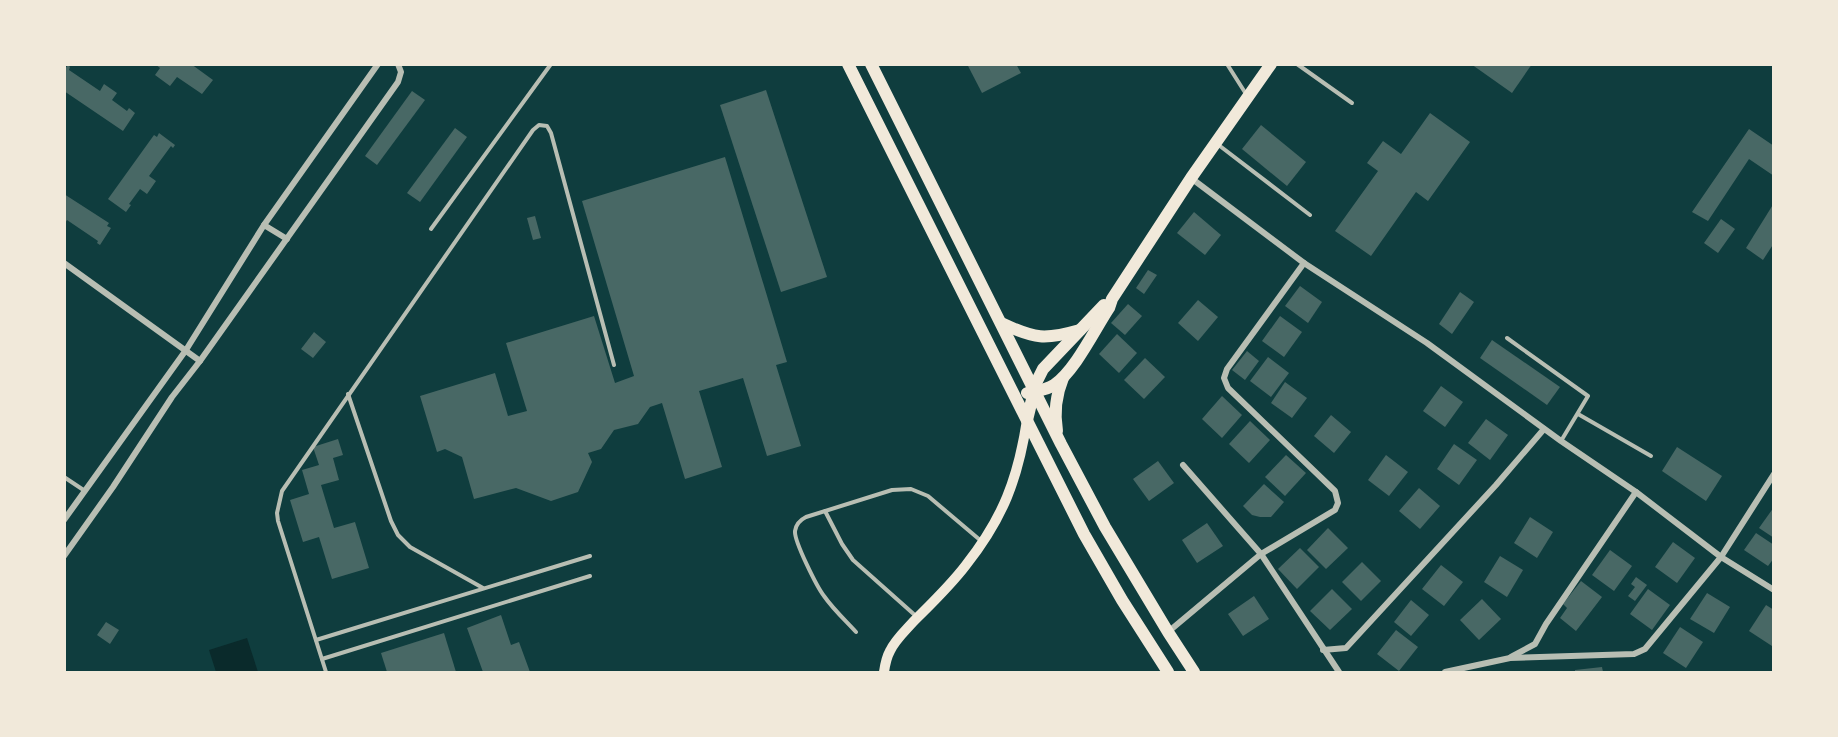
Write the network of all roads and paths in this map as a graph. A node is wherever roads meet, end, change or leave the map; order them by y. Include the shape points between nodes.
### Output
1 (398, 64) edge
2 (551, 64) edge
3 (848, 64) edge
4 (871, 64) edge
5 (1227, 64) edge
6 (1271, 64) edge
7 (1297, 64) edge
8 (378, 65) edge
9 (1248, 97) junction
10 (1352, 103) dead end
11 (1216, 143) junction
12 (1191, 178) junction
13 (1310, 215) dead end
14 (264, 225) junction
15 (431, 229) dead end
16 (287, 239) junction
17 (64, 263) edge
18 (1304, 263) junction
19 (1112, 299) junction
20 (1001, 323) junction
21 (1081, 330) junction
22 (1507, 338) dead end
23 (186, 350) junction
24 (200, 362) junction
25 (614, 365) dead end
26 (1065, 374) junction
27 (1013, 390) junction
28 (1034, 392) junction
29 (348, 394) junction
30 (1578, 414) junction
31 (1027, 420) junction
32 (1544, 429) junction
33 (1561, 441) junction
34 (1060, 444) junction
35 (1651, 456) dead end
36 (1183, 465) dead end
37 (1773, 474) edge
38 (64, 477) edge
39 (86, 491) junction
40 (1636, 492) junction
41 (825, 510) junction
42 (64, 520) edge
43 (983, 543) junction
44 (1261, 554) junction
45 (64, 556) edge
46 (590, 556) dead end
47 (1721, 557) junction
48 (590, 576) dead end
49 (484, 588) junction
50 (1773, 590) edge
51 (918, 618) junction
52 (856, 632) dead end
53 (1168, 632) junction
54 (316, 640) junction
55 (1323, 650) junction
56 (1510, 658) junction
57 (322, 659) junction
58 (326, 672) edge
59 (884, 672) edge
60 (1168, 672) edge
61 (1194, 672) edge
62 (1339, 672) edge
63 (1445, 672) edge

1 - 16 street via 398,82
2 - 15 lane
3 - 27 main road
4 - 20 main road
5 - 9 lane
6 - 9 main road
7 - 10 lane
8 - 14 street
9 - 11 main road
11 - 12 main road
11 - 13 lane
12 - 18 street
12 - 19 main road
14 - 16 street
14 - 23 street
16 - 24 street
17 - 23 street
18 - 32 street via 1427,343
18 - 44 street via 1224,378 1228,388 1335,491 1338,503 1335,510
19 - 21 main road
19 - 26 main road
20 - 21 main road via 1040,337
20 - 28 main road
21 - 28 main road via 1043,369
22 - 30 lane via 1588,396
23 - 24 street
23 - 39 street
24 - 45 street
25 - 29 lane via 551,133 547,126 539,125
26 - 28 main road via 1051,387
26 - 34 main road via 1055,409
27 - 28 main road
27 - 31 main road
28 - 31 main road
28 - 34 main road
29 - 49 lane via 398,535 410,547
29 - 54 lane via 287,482 277,513
30 - 33 lane
30 - 35 lane
31 - 43 main road via 1014,483
31 - 60 main road via 1084,534
32 - 33 street
32 - 55 street via 1346,648
33 - 40 street
34 - 53 main road
36 - 44 street
37 - 47 street
38 - 39 lane
39 - 42 street
40 - 47 street
40 - 56 street via 1535,644
41 - 43 lane via 892,490 911,489 928,496
41 - 51 lane via 853,560
41 - 52 lane via 801,520 795,536 822,594
43 - 51 main road
44 - 53 street
44 - 55 street
46 - 49 lane
47 - 50 street
47 - 56 street via 1640,652
48 - 57 lane
49 - 54 lane
51 - 59 main road via 890,649
53 - 61 main road
54 - 57 lane
55 - 62 street
56 - 63 street
57 - 58 lane

